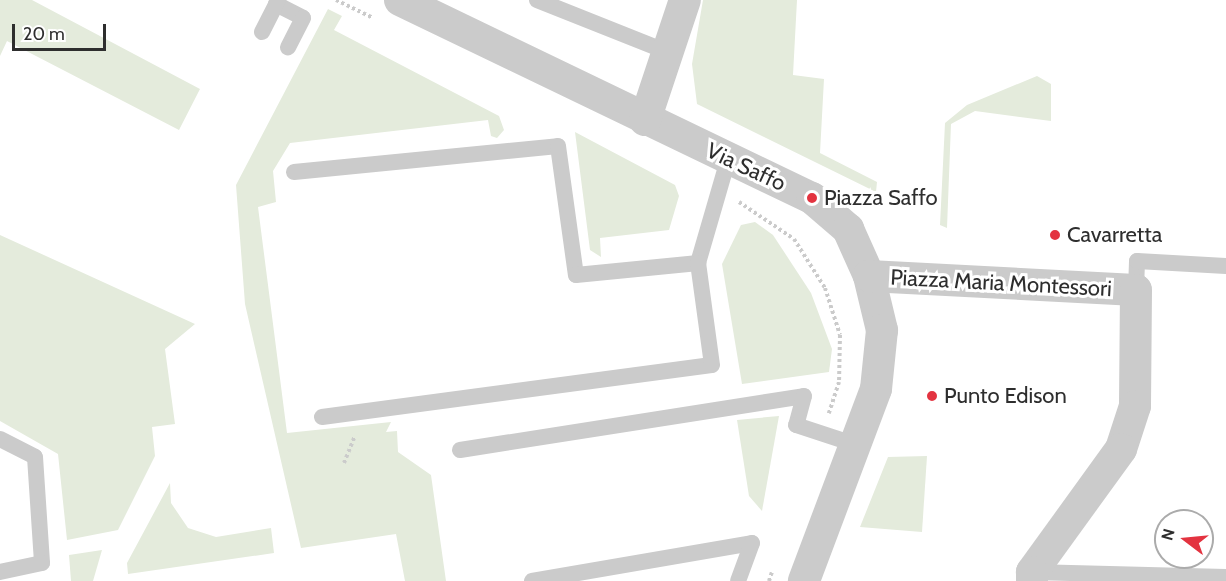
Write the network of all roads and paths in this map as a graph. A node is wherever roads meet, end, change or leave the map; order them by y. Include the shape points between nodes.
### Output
1 (336, 0) edge
2 (537, 0) edge
3 (685, 0) edge
4 (277, 2) edge
5 (389, 10) edge
6 (262, 32) dead end
7 (288, 47) dead end
8 (670, 53) junction
9 (645, 120) junction
10 (728, 160) junction
11 (294, 172) dead end
12 (720, 192) junction
13 (698, 263) junction
14 (1226, 266) edge
15 (869, 276) junction
16 (1136, 290) junction
17 (322, 417) dead end
18 (358, 425) dead end
19 (823, 434) junction
20 (0, 438) edge
21 (857, 445) junction
22 (460, 450) dead end
23 (344, 463) dead end
24 (777, 559) dead end
25 (0, 572) edge
26 (1032, 576) edge
27 (1226, 577) edge
28 (532, 581) edge
29 (738, 581) edge
30 (769, 581) edge
31 (804, 581) edge

1 - 5 path
2 - 8 lane
3 - 8 street
4 - 6 lane
4 - 7 lane via 303,18
5 - 9 street, Via Saffo
8 - 9 street
9 - 10 street, Via Saffo
10 - 12 lane
10 - 15 street, Via Saffo via 812,198 848,229
11 - 13 lane via 558,146 576,275
12 - 13 lane
12 - 19 path via 766,216 794,239 825,288 840,346 839,382
13 - 17 lane via 712,365
14 - 16 lane via 1137,261
15 - 16 street, Piazza Maria Montessori
15 - 21 street, Via Saffo via 882,330 876,389
16 - 26 street, Piazza Maria Montessori via 1135,406 1121,449
18 - 23 path
19 - 21 lane
19 - 22 lane via 796,425 804,396
20 - 25 lane via 34,457 42,563
21 - 31 street, Via Saffo
24 - 30 path
26 - 27 lane
28 - 29 lane via 752,543

